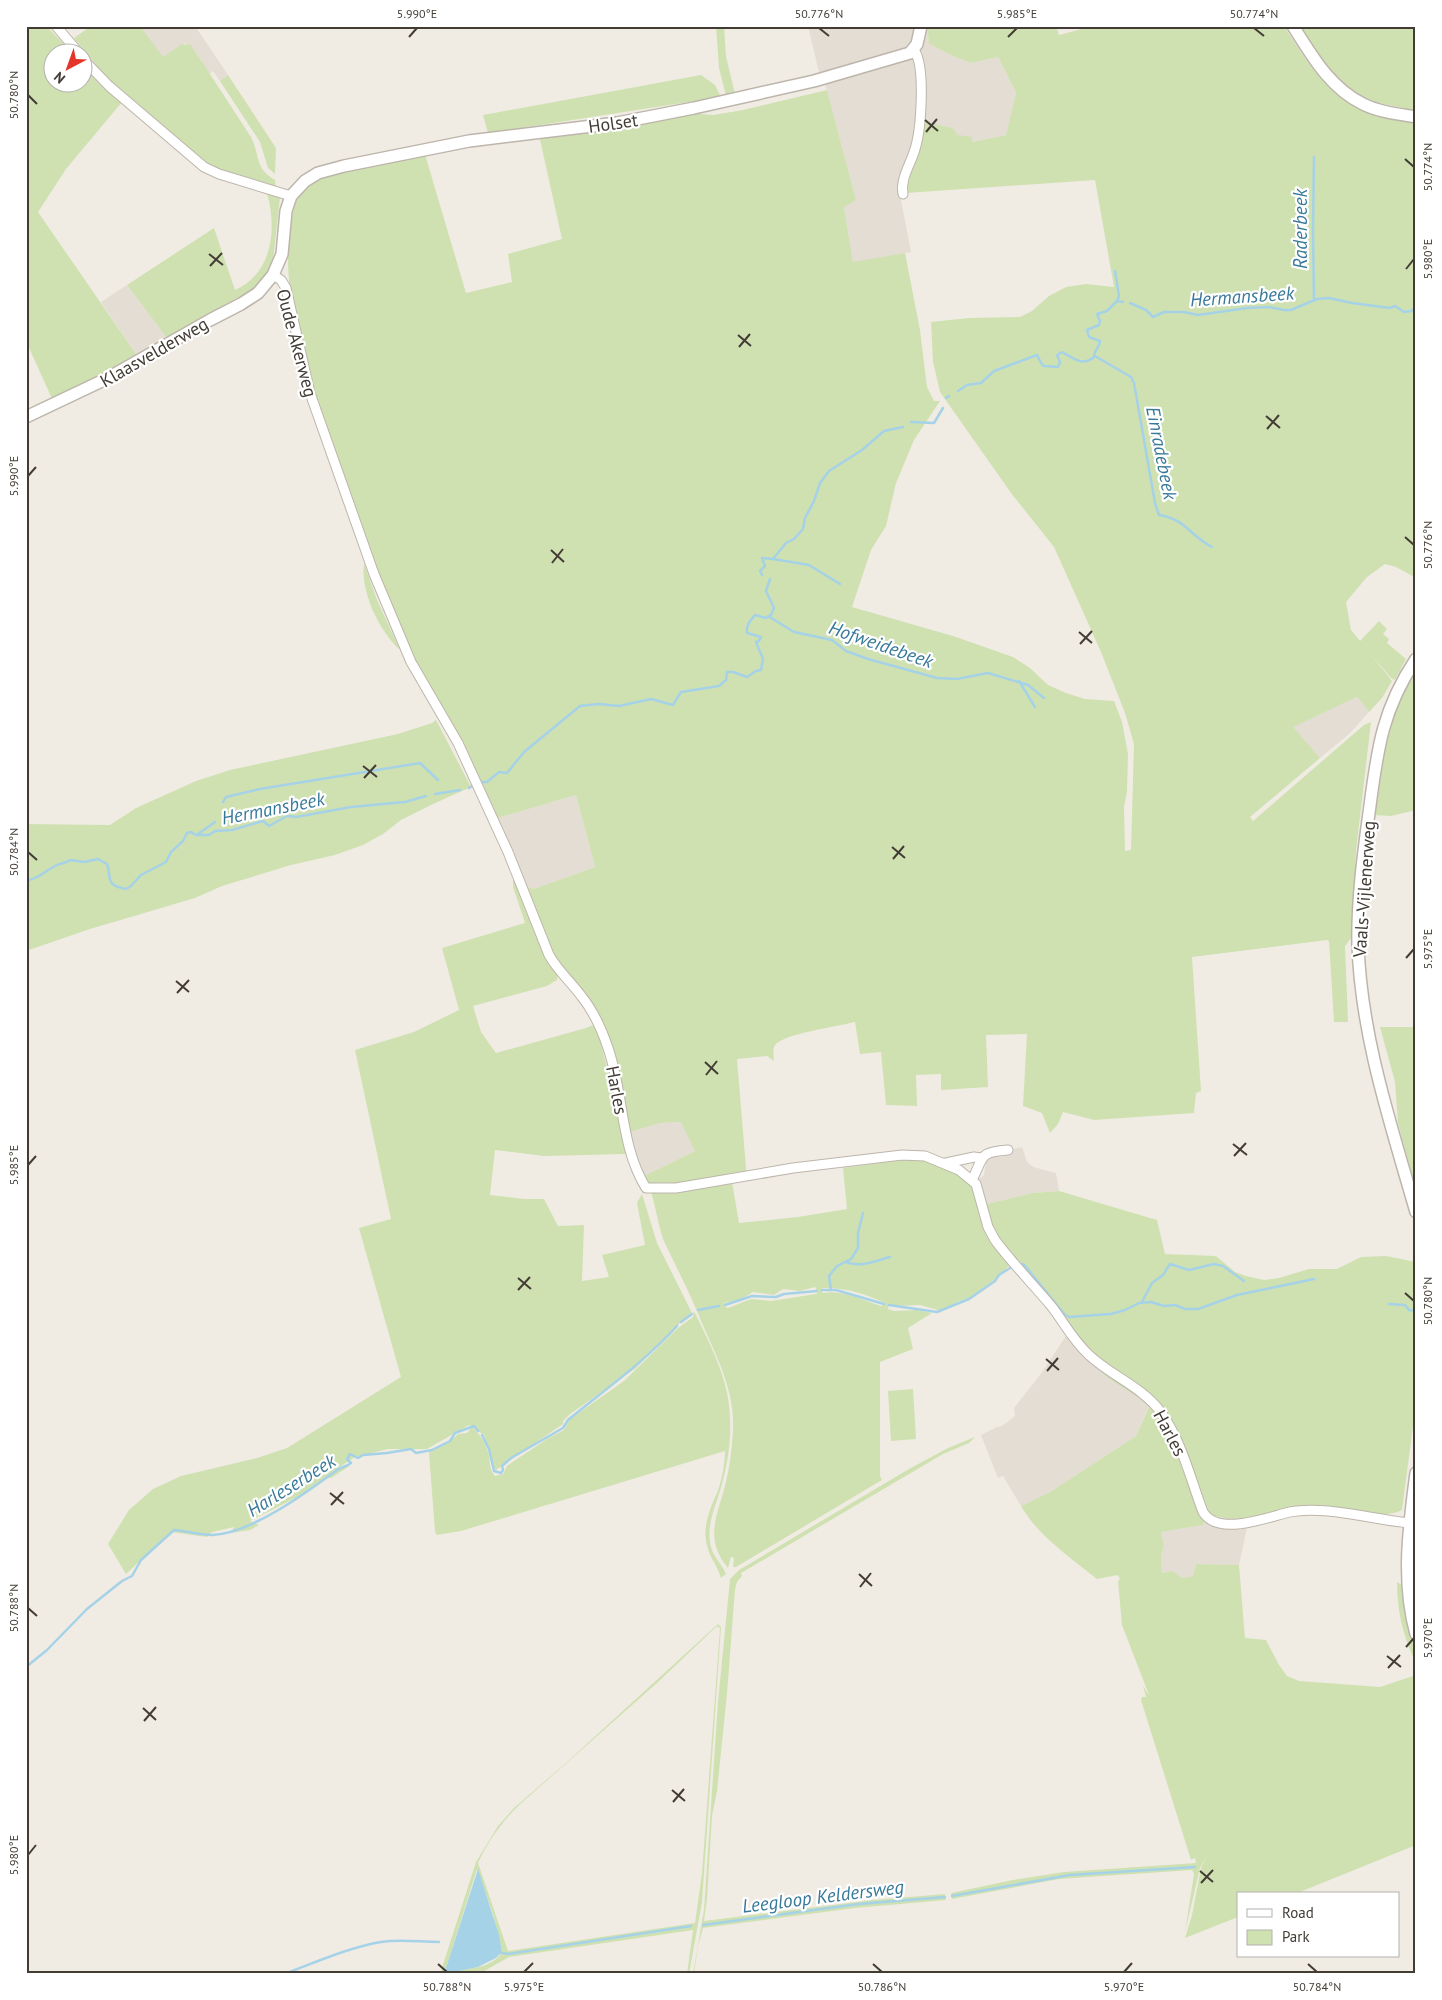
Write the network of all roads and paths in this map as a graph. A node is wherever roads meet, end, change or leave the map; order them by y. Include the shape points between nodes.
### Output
1 (56, 26) edge
2 (920, 26) edge
3 (1293, 26) edge
4 (70, 42) edge
5 (914, 50) junction
6 (92, 68) edge
7 (1416, 117) edge
8 (903, 194) dead end
9 (291, 196) junction
10 (273, 275) junction
11 (26, 417) edge
12 (1416, 659) edge
13 (447, 724) joint
14 (1008, 1150) dead end
15 (981, 1158) junction
16 (946, 1163) junction
17 (972, 1180) junction
18 (1416, 1212) edge
19 (1416, 1473) edge
20 (1410, 1523) junction
21 (1416, 1634) edge

1 - 4 street
2 - 5 street
3 - 7 street via 1318,64 1344,93 1364,105
5 - 8 street via 919,63 921,112 915,151 902,184
5 - 9 street, Holset via 900,57 814,81 686,110 618,123 469,141 324,170 305,181
6 - 9 street via 204,167
9 - 10 street, Oude Akerweg via 282,254
10 - 11 street, Klaasvelderweg via 258,293 241,304 99,383
10 - 13 street, Oude Akerweg via 286,288 310,393 374,574 414,668
12 - 18 street, Vaals-Vijlenerweg via 1396,693 1378,748 1361,885 1358,944 1362,998 1373,1055
13 - 16 street, Harles via 508,852 549,955 587,1003 601,1028 613,1063 634,1166 646,1188 693,1186 793,1168 902,1156 925,1156
14 - 15 street, Harles via 990,1152
15 - 16 street, Harles
15 - 17 street
16 - 17 street, Harles
17 - 20 street, Harles via 978,1188 995,1240 1056,1312 1072,1338 1102,1366 1149,1399 1162,1414 1184,1459 1203,1512 1209,1519 1218,1524 1231,1524 1305,1511
19 - 20 street
20 - 21 street via 1408,1583

